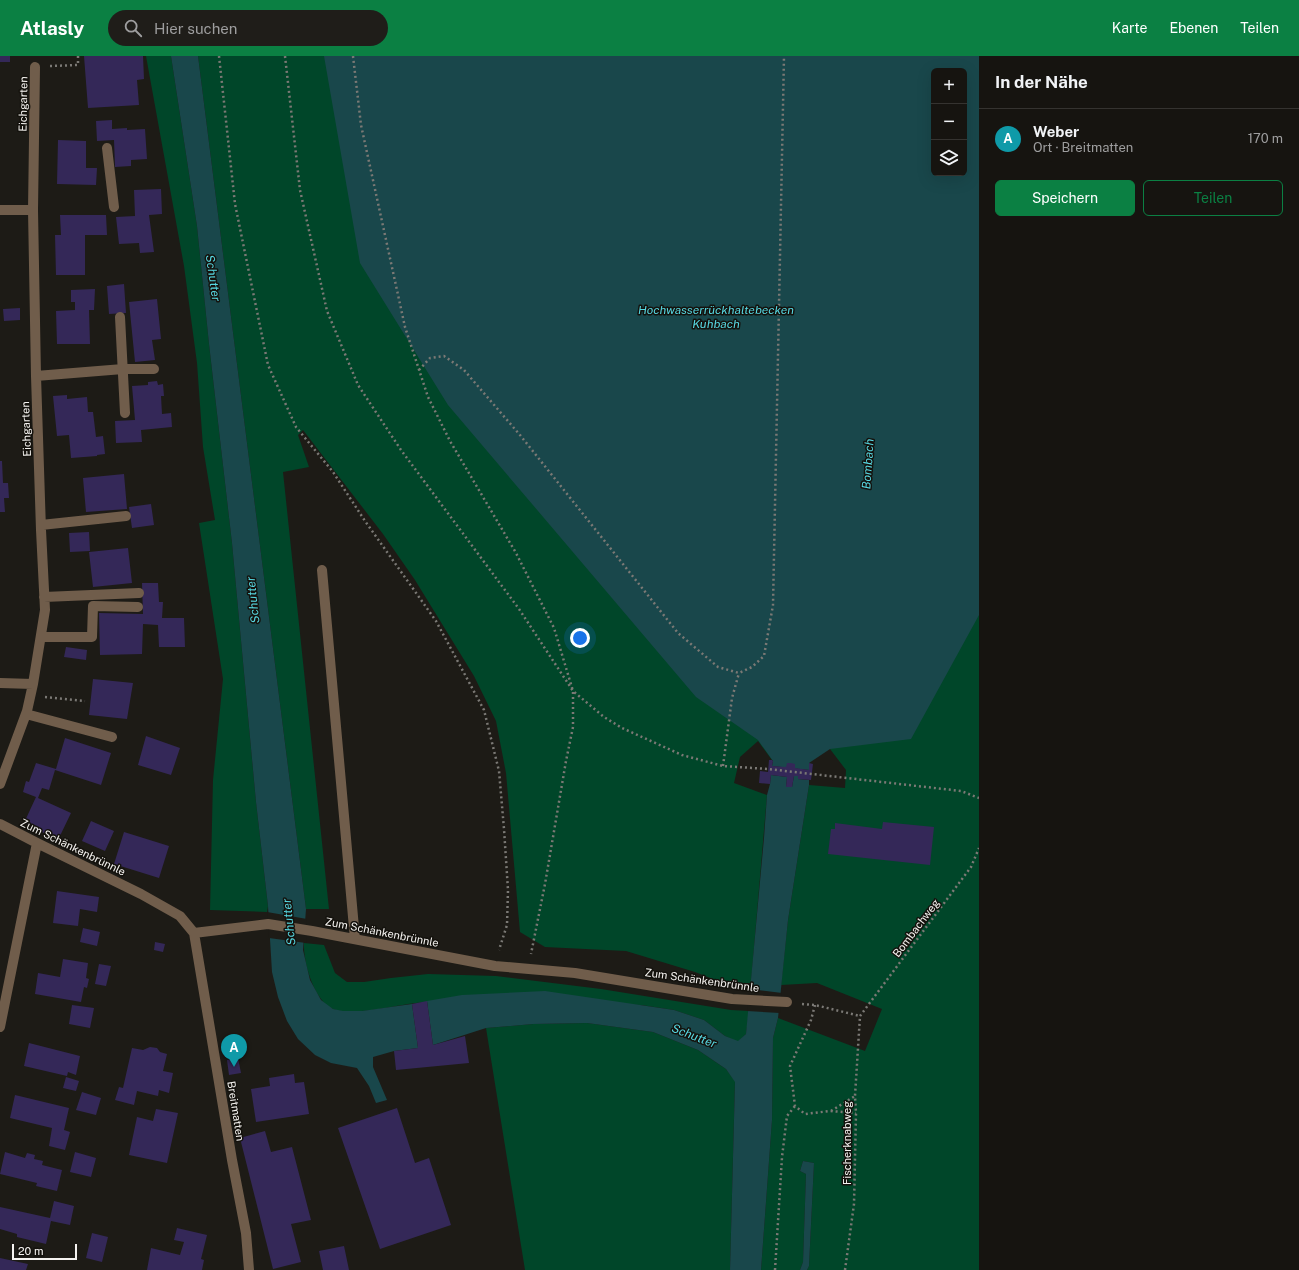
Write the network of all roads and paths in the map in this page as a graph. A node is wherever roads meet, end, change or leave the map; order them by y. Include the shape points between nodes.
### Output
1 (78, 56) edge
2 (219, 56) edge
3 (285, 56) edge
4 (353, 56) edge
5 (784, 56) edge
6 (35, 66) joint
7 (107, 148) dead end
8 (114, 207) dead end
9 (0, 210) edge
10 (33, 210) junction
11 (120, 317) dead end
12 (122, 369) junction
13 (154, 369) dead end
14 (420, 370) junction
15 (36, 376) junction
16 (126, 413) dead end
17 (126, 516) dead end
18 (41, 525) junction
19 (322, 570) dead end
20 (139, 593) dead end
21 (44, 597) junction
22 (138, 607) dead end
23 (41, 637) junction
24 (739, 674) junction
25 (0, 683) edge
26 (33, 684) junction
27 (573, 691) junction
28 (31, 695) junction
29 (85, 701) dead end
30 (26, 714) junction
31 (112, 737) dead end
32 (723, 766) junction
33 (0, 784) edge
34 (979, 798) edge
35 (0, 824) edge
36 (37, 843) junction
37 (979, 848) edge
38 (194, 933) junction
39 (355, 939) junction
40 (495, 966) junction
41 (528, 970) junction
42 (787, 1002) joint
43 (815, 1005) junction
44 (860, 1016) junction
45 (0, 1027) edge
46 (855, 1096) junction
47 (795, 1106) junction
48 (830, 1112) junction
49 (856, 1113) junction
50 (249, 1270) edge
51 (775, 1270) edge
52 (845, 1270) edge

1 - 6 path via 78,65
2 - 40 path via 234,204 268,365 296,427 333,472 436,621 484,710 499,771 508,890 507,925
3 - 27 path via 300,190 327,312 358,385 401,450 519,609
4 - 14 path via 361,125 405,327
5 - 24 path via 773,605 764,656
6 - 10 street, Eichgarten
7 - 8 street
9 - 10 street
10 - 15 street, Eichgarten
11 - 12 street
12 - 13 street
12 - 15 street
12 - 16 street
14 - 24 path via 430,358 444,356 464,370 520,435 678,633 718,667
14 - 27 path via 428,397 516,553 554,628
15 - 18 street, Eichgarten
17 - 18 street
18 - 21 street, Eichgarten
19 - 39 street
20 - 21 street
21 - 23 street, Eichgarten
22 - 23 street via 92,606 92,637
23 - 26 street, Eichgarten
24 - 32 path via 732,698
25 - 26 street
26 - 28 street, Eichgarten
27 - 32 path via 604,717 629,731 682,754
27 - 41 path via 573,727
28 - 29 path
28 - 30 street, Eichgarten
30 - 31 street
30 - 33 street, Eichgarten
32 - 34 path via 961,791
35 - 36 street, Zum Schänkenbrünnle
36 - 38 street, Zum Schänkenbrünnle via 174,912
36 - 45 street
37 - 44 path, Bombachweg via 971,868
38 - 39 street, Zum Schänkenbrünnle via 268,924
38 - 50 street, Breitmatten via 246,1234
39 - 40 street, Zum Schänkenbrünnle
40 - 41 street, Zum Schänkenbrünnle
41 - 42 street, Zum Schänkenbrünnle via 575,973 732,999
42 - 43 path
43 - 44 path
43 - 47 path via 790,1066
44 - 46 path, Fischerknabweg
46 - 48 path
46 - 49 path, Fischerknabweg
47 - 48 path via 805,1114
47 - 51 path via 787,1116
48 - 49 path
49 - 52 path, Fischerknabweg via 854,1204

